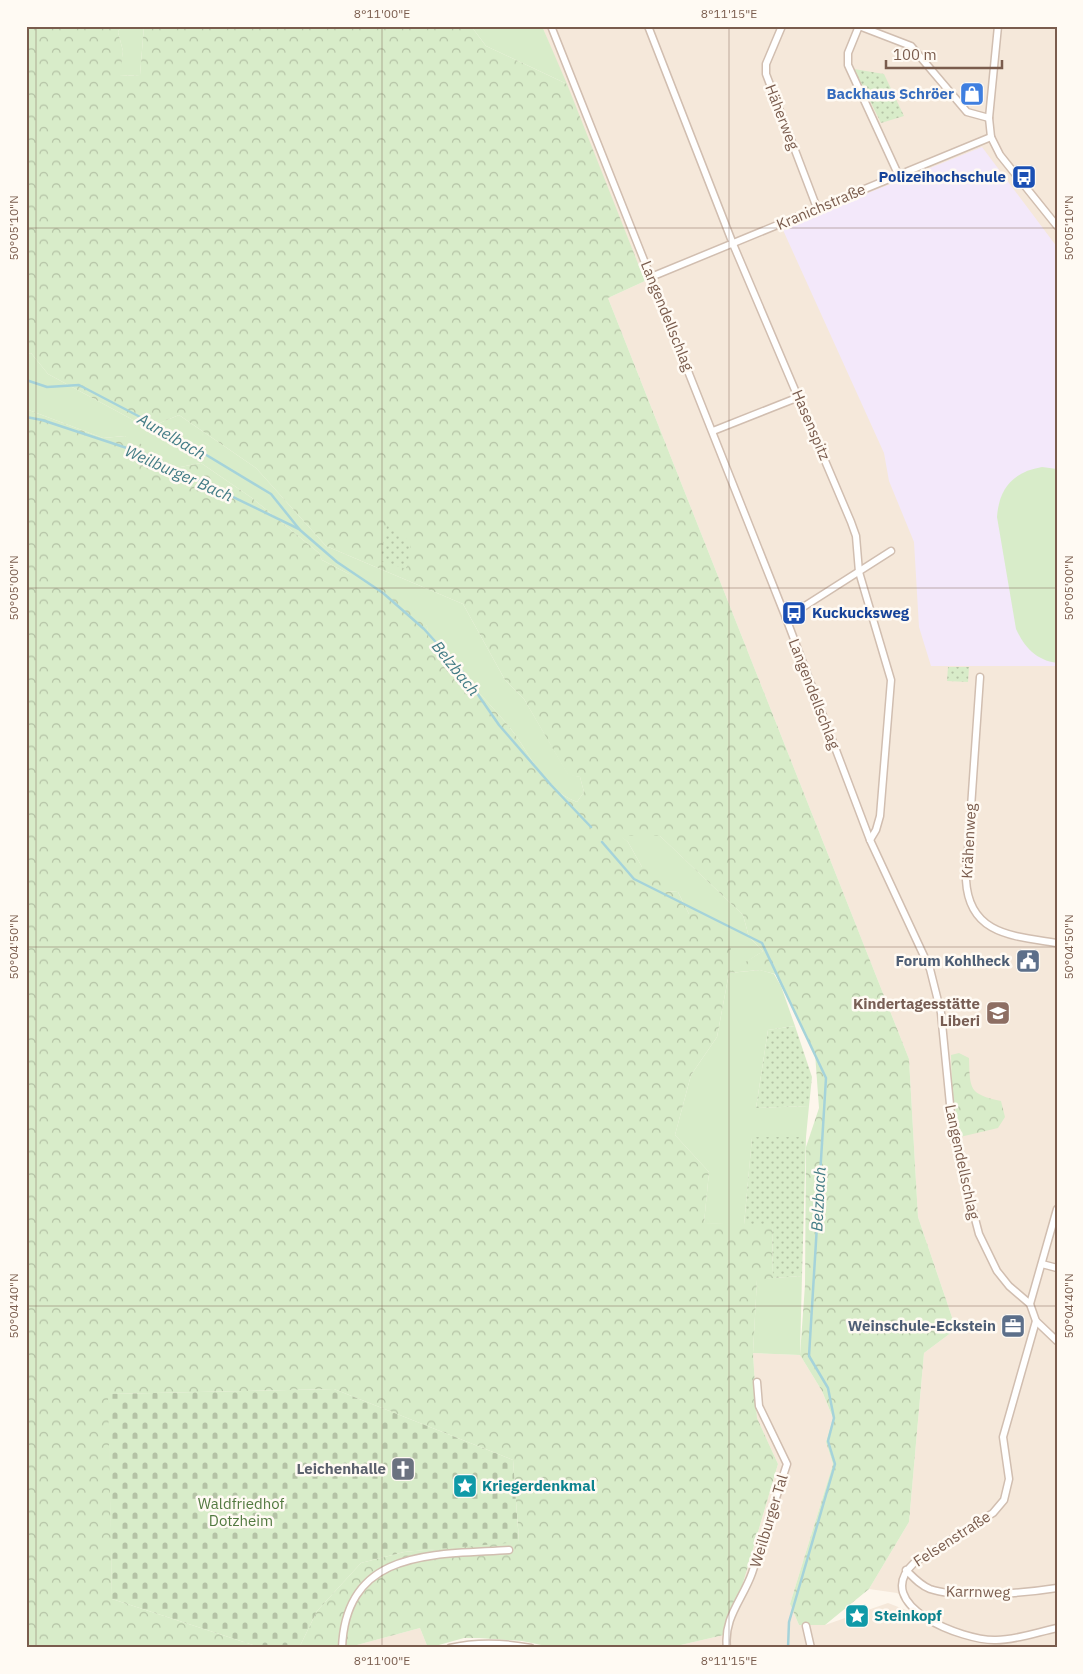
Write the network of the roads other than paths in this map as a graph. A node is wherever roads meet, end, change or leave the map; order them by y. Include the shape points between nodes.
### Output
1 (551, 26) edge
2 (648, 26) edge
3 (782, 26) edge
4 (859, 26) edge
5 (998, 26) edge
6 (989, 118) junction
7 (991, 137) junction
8 (898, 174) junction
9 (817, 208) junction
10 (1057, 226) edge
11 (733, 244) junction
12 (651, 278) junction
13 (799, 397) junction
14 (713, 431) junction
15 (891, 551) dead end
16 (859, 572) junction
17 (786, 618) junction
18 (980, 677) dead end
19 (870, 840) junction
20 (1057, 943) edge
21 (1057, 1210) edge
22 (1042, 1264) junction
23 (1057, 1268) edge
24 (1030, 1304) junction
25 (1036, 1321) junction
26 (1057, 1341) edge
27 (756, 1382) dead end
28 (509, 1550) dead end
29 (906, 1570) junction
30 (1057, 1588) edge
31 (806, 1626) dead end
32 (1057, 1628) edge
33 (342, 1648) edge
34 (450, 1648) edge
35 (531, 1648) edge
36 (727, 1648) edge
37 (811, 1648) edge

1 - 12 street, Langendellschlag
2 - 11 street, Hasenspitz
3 - 9 street, Häherweg via 766,64 766,74
4 - 6 street via 910,46 967,112
4 - 8 street via 848,54 848,65
5 - 6 street
6 - 7 street
7 - 8 street, Kranichstraße
7 - 10 street via 1000,155
8 - 9 street, Kranichstraße
9 - 11 street, Kranichstraße
11 - 12 street, Kranichstraße
11 - 13 street, Hasenspitz
12 - 14 street, Langendellschlag
13 - 14 street
13 - 16 street, Hasenspitz via 852,522
14 - 17 street, Langendellschlag
15 - 16 street
16 - 17 street
16 - 19 street, Hasenspitz via 891,680 880,816
17 - 19 street, Langendellschlag
18 - 20 street, Krähenweg via 966,880 970,903 981,920 992,928 1006,934
19 - 24 street, Langendellschlag via 930,969 936,989 953,1135 979,1234 997,1271
21 - 22 street
22 - 23 street
22 - 24 street
24 - 25 street
25 - 26 street
25 - 29 street, Felsenstraße via 1003,1437 1009,1479 1004,1500 993,1513
27 - 36 street, Weilburger Tal via 759,1406 787,1464 751,1576 734,1606 726,1638
28 - 33 street via 424,1557 387,1566 363,1587 350,1606 344,1620
29 - 30 street, Karrnweg via 919,1584 940,1591 1018,1593
29 - 32 street, Felsenstraße via 902,1585 904,1597 914,1608 952,1632 997,1640
31 - 37 street
34 - 35 street via 466,1644

